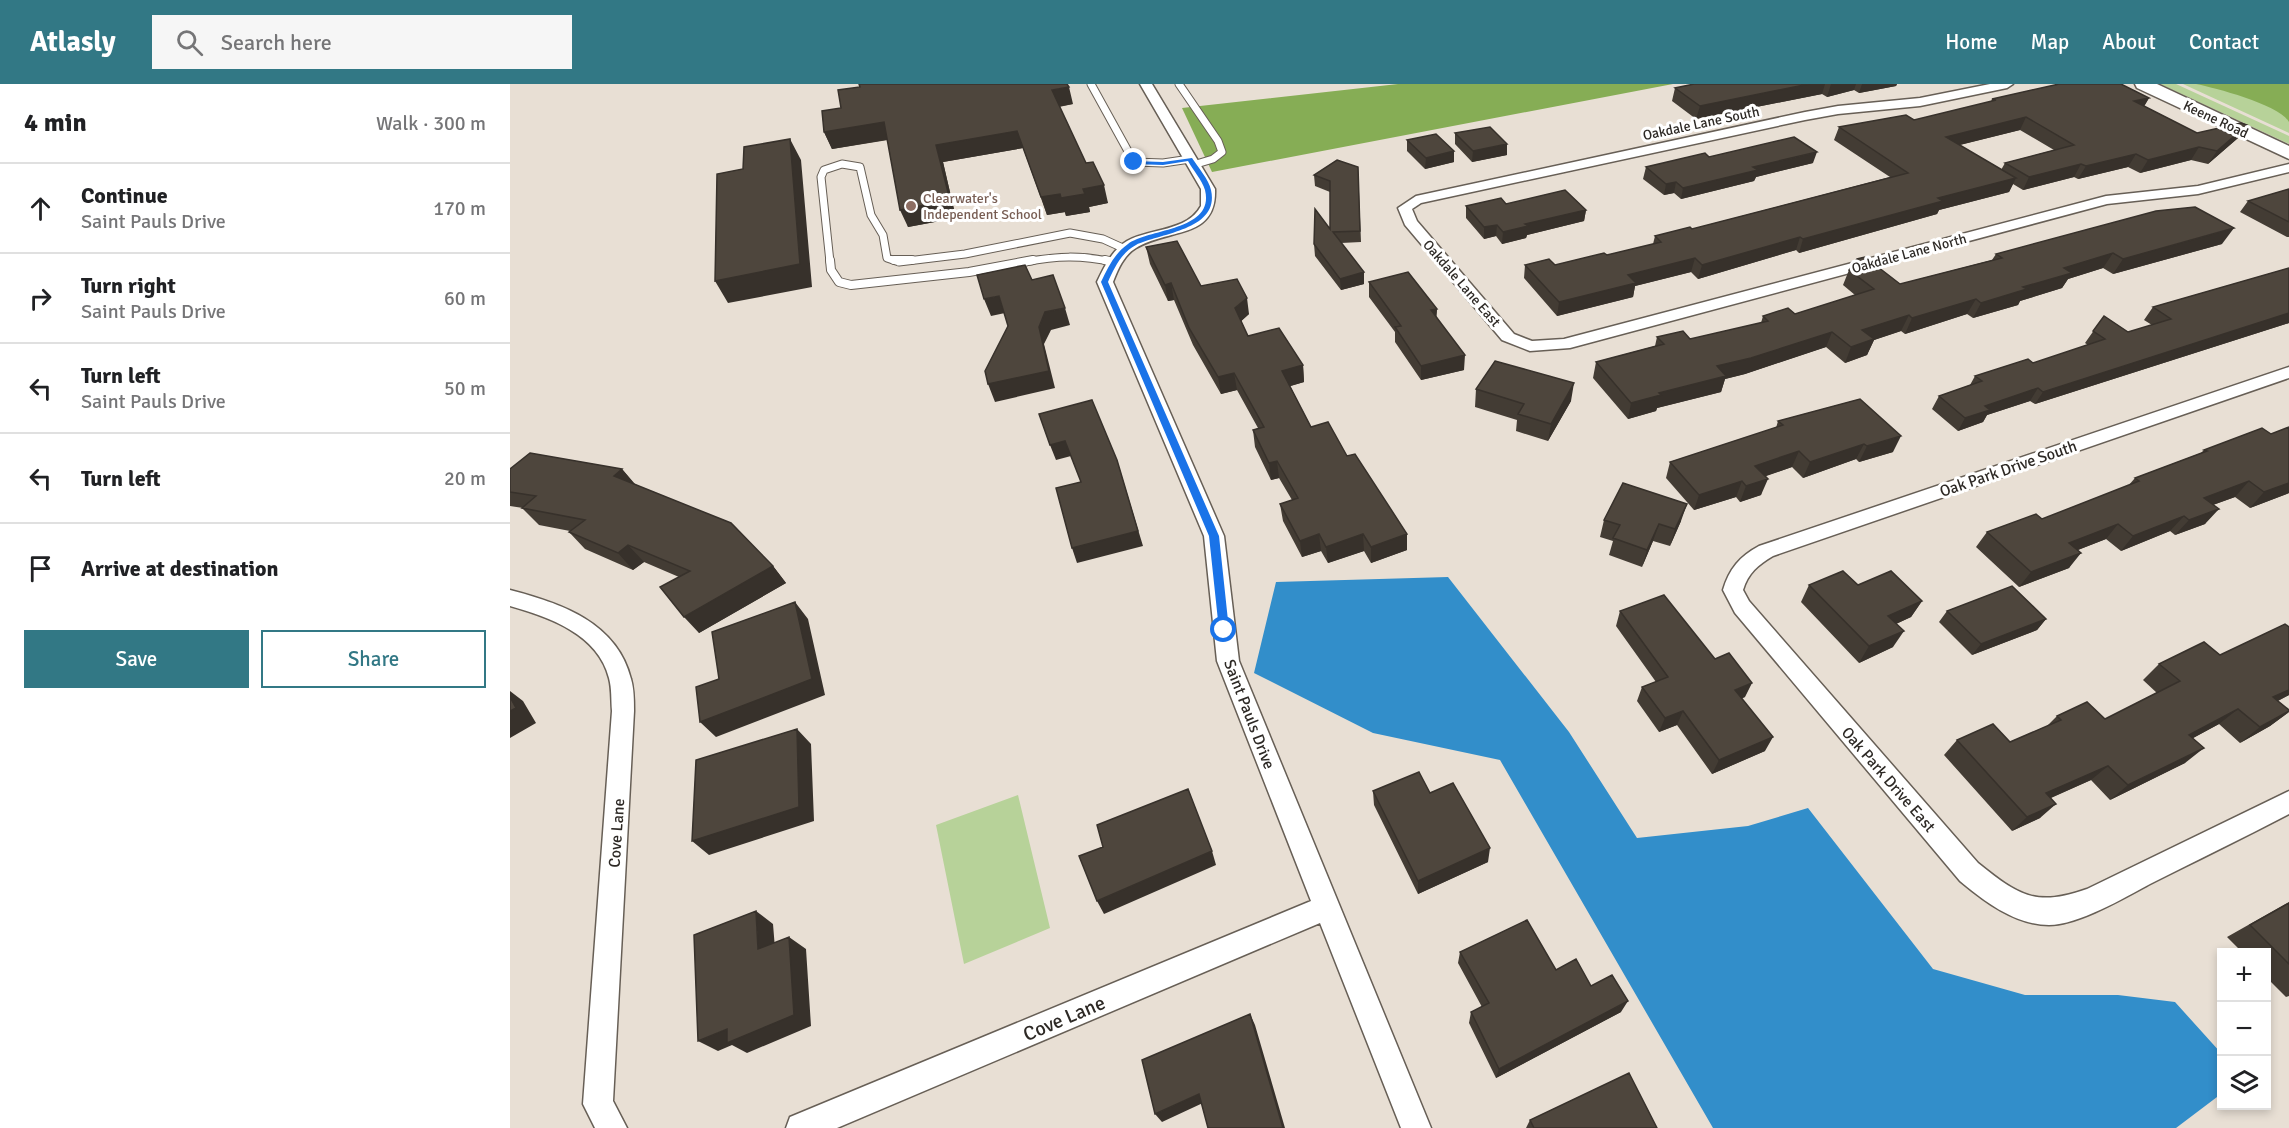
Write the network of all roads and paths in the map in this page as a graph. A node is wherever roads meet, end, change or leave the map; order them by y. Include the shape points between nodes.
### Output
1 (1091, 84) edge
2 (1146, 84) edge
3 (1179, 84) edge
4 (2007, 84) edge
5 (2144, 84) edge
6 (2289, 153) edge
7 (1192, 162) junction
8 (2289, 168) edge
9 (1405, 208) joint
10 (1119, 256) junction
11 (899, 262) junction
12 (891, 280) junction
13 (1530, 346) joint
14 (2289, 372) edge
15 (1736, 577) joint
16 (510, 598) edge
17 (2289, 802) edge
18 (1328, 907) junction
19 (612, 1128) edge
20 (801, 1128) edge
21 (1416, 1128) edge

1 - 7 lane via 1134,162
2 - 7 street
3 - 7 lane via 1222,152 1213,159
4 - 9 street, Oakdale Lane South via 1920,102 1805,116 1416,200
5 - 6 main road, Keene Road
7 - 10 street via 1208,189 1208,206 1201,218 1140,240
8 - 13 street, Oakdale Lane North via 2198,190 2106,201 1564,344
9 - 13 street, Oakdale Lane East via 1410,222 1508,337
10 - 11 lane via 1103,239 1070,233 965,254
10 - 12 lane via 1058,256
10 - 18 street, Saint Pauls Drive via 1105,282 1214,536 1228,661
11 - 12 lane
11 - 12 lane via 887,258 883,235 871,215 860,166 845,163 824,170 821,177 831,270 839,282 852,285
14 - 15 street, Oak Park Drive South via 1766,551 1746,561
15 - 17 street, Oak Park Drive East via 1733,590 1742,607 1969,872 1998,896 2029,909 2059,911 2092,900
16 - 19 street, Cove Lane via 570,617 607,653 619,675 623,711 598,1104
18 - 20 street, Cove Lane
18 - 21 street, Saint Pauls Drive

